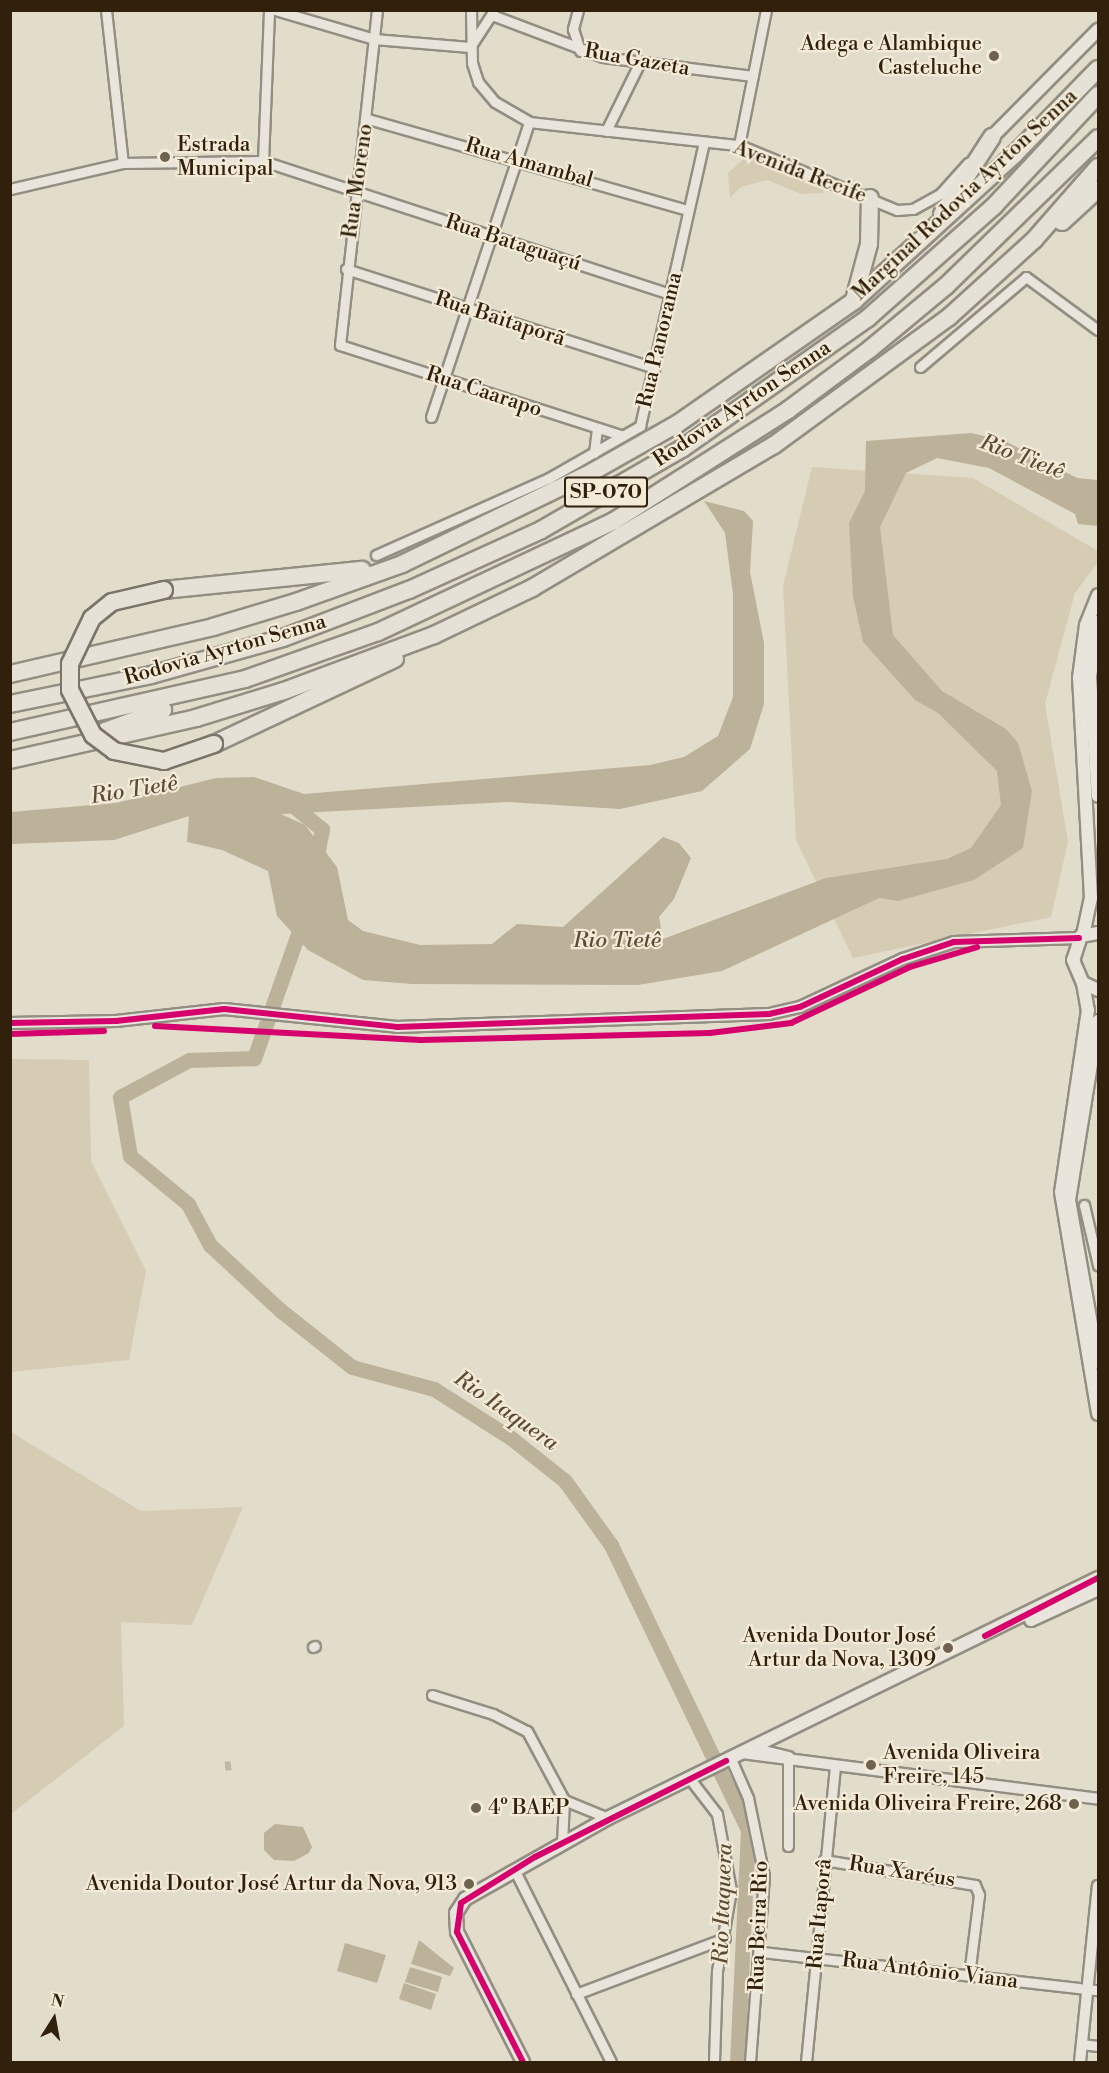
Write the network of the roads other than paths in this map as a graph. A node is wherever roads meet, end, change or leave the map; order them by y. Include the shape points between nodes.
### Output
1 (106, 10) edge
2 (269, 10) edge
3 (275, 10) edge
4 (377, 10) edge
5 (471, 10) edge
6 (578, 10) edge
7 (766, 10) edge
8 (493, 13) edge
9 (1098, 30) edge
10 (374, 39) junction
11 (470, 47) junction
12 (580, 51) junction
13 (639, 64) junction
14 (1098, 69) edge
15 (753, 76) junction
16 (1098, 95) edge
17 (368, 119) junction
18 (529, 122) junction
19 (606, 131) junction
20 (992, 137) junction
21 (1098, 138) edge
22 (704, 142) junction
23 (739, 145) junction
24 (518, 158) junction
25 (263, 160) junction
26 (123, 163) junction
27 (1098, 167) edge
28 (10, 189) edge
29 (1098, 189) edge
30 (355, 191) junction
31 (870, 198) junction
32 (688, 210) junction
33 (930, 234) junction
34 (495, 238) junction
35 (1034, 240) junction
36 (346, 269) junction
37 (671, 294) junction
38 (854, 300) junction
39 (470, 309) junction
40 (1098, 330) edge
41 (345, 349) joint
42 (920, 367) dead end
43 (654, 368) junction
44 (443, 379) junction
45 (431, 417) dead end
46 (597, 428) junction
47 (623, 436) junction
48 (594, 453) junction
49 (376, 555) dead end
50 (402, 564) junction
51 (1098, 595) edge
52 (1098, 622) edge
53 (434, 635) junction
54 (10, 674) edge
55 (245, 679) junction
56 (10, 704) edge
57 (10, 732) edge
58 (12, 760) edge
59 (1098, 796) edge
60 (1098, 933) edge
61 (1079, 941) junction
62 (1083, 983) junction
63 (1098, 990) edge
64 (1098, 1022) edge
65 (10, 1023) edge
66 (1084, 1205) dead end
67 (1098, 1264) edge
68 (1098, 1362) edge
69 (1098, 1414) edge
70 (1098, 1570) edge
71 (1098, 1578) edge
72 (1098, 1589) edge
73 (1052, 1601) junction
74 (985, 1636) junction
75 (432, 1695) dead end
76 (738, 1755) junction
77 (804, 1762) junction
78 (788, 1763) junction
79 (835, 1766) junction
80 (695, 1776) junction
81 (1098, 1799) edge
82 (564, 1800) junction
83 (608, 1818) junction
84 (562, 1844) junction
85 (788, 1846) dead end
86 (824, 1860) junction
87 (514, 1869) junction
88 (1098, 1891) edge
89 (725, 1938) junction
90 (762, 1952) junction
91 (816, 1958) junction
92 (969, 1976) junction
93 (1093, 1990) edge
94 (576, 1994) junction
95 (1082, 2044) junction
96 (1098, 2046) edge
97 (523, 2062) edge
98 (611, 2062) edge
99 (714, 2062) edge
100 (750, 2062) edge
101 (806, 2062) edge
102 (1080, 2062) edge

1 - 26 street
2 - 25 street
3 - 10 street
4 - 10 street, Rua Moreno
5 - 11 street, Avenida Recife
6 - 12 street via 573,29
7 - 15 street
8 - 11 street
8 - 12 street, Rua Gazeta
9 - 20 main road, Avenida Recife
10 - 11 street
10 - 17 street, Rua Moreno
11 - 18 street, Avenida Recife via 478,82 495,102
12 - 13 street, Rua Gazeta
13 - 15 street, Rua Gazeta
13 - 19 street
14 - 33 highway, Marginal Rodovia Ayrton Senna
15 - 23 street
16 - 56 highway, Rodovia Ayrton Senna / SP-070 via 994,206 868,318 683,448 541,530 409,590 283,638 151,675
17 - 24 street, Rua Amambal
17 - 30 street, Rua Moreno
18 - 19 street, Avenida Recife
18 - 24 street
19 - 22 street, Avenida Recife
20 - 31 street, Avenida Recife via 940,194 913,209 897,210
20 - 33 highway
21 - 55 highway, Rodovia Ayrton Senna / SP-070 via 946,286 879,342 692,475 499,579 378,632
22 - 23 street, Avenida Recife
22 - 32 street, Rua Panorama
23 - 31 street, Avenida Recife
24 - 32 street, Rua Amambal
24 - 34 street
25 - 26 street
25 - 30 street, Rua Bataguaçú
26 - 28 street
27 - 35 highway
29 - 35 highway
30 - 34 street, Rua Bataguaçú
30 - 36 street, Rua Moreno
31 - 38 highway via 869,244
32 - 37 street, Rua Panorama
33 - 38 highway, Marginal Rodovia Ayrton Senna
34 - 37 street, Rua Bataguaçú
34 - 39 street
35 - 53 highway via 949,317 774,445 617,541
36 - 39 street, Rua Baitaporã
36 - 41 street, Rua Moreno via 339,340
37 - 43 street, Rua Panorama
38 - 50 highway, Marginal Rodovia Ayrton Senna via 677,424 547,495
39 - 43 street, Rua Baitaporã
39 - 44 street
40 - 42 street via 1026,277
41 - 44 street, Rua Caarapo
43 - 47 street, Rua Panorama via 640,426
44 - 45 street
44 - 46 street, Rua Caarapo
46 - 47 street, Rua Caarapo
46 - 48 street
47 - 48 street, Rua Panorama
48 - 49 street, Rua Panorama via 497,503
50 - 53 highway, bridge via 164,590 112,602 92,618 70,664 75,706 93,735 138,760 164,761 214,744 385,665
50 - 54 highway, Marginal Rodovia Ayrton Senna via 213,627
51 - 61 main road via 1086,625 1079,678 1091,898
52 - 59 main road via 1090,677
53 - 58 highway via 196,718
55 - 57 highway, Rodovia Ayrton Senna / SP-070
55 - 58 highway
60 - 61 main road
61 - 62 main road via 1074,969
61 - 65 street via 954,942 903,959 800,1007 769,1014 465,1027 380,1026 247,1010
62 - 63 main road
62 - 69 main road via 1088,1010 1061,1192
64 - 68 main road via 1069,1200
66 - 67 street
70 - 73 main road
71 - 73 main road
72 - 74 main road
73 - 74 main road
74 - 76 main road
75 - 82 street via 493,1714 527,1731
76 - 77 street
76 - 78 street
76 - 80 main road
76 - 90 street, Rua Beira Rio via 762,1853
77 - 78 street
77 - 79 street
78 - 85 street
79 - 81 street
79 - 86 street, Rua Itaporâ
80 - 83 main road
80 - 89 street via 712,1801 724,1839 731,1890
82 - 83 street
82 - 84 street
83 - 84 main road
84 - 87 main road
86 - 91 street, Rua Itaporâ
86 - 92 street, Rua Xaréus via 978,1888
87 - 94 street
87 - 97 main road via 465,1899 455,1923
88 - 93 street
89 - 94 street
89 - 99 street via 717,1971
90 - 91 street, Rua Antônio Viana
90 - 100 street, Rua Beira Rio
91 - 92 street, Rua Antônio Viana
91 - 101 street, Rua Itaporâ
92 - 93 street, Rua Antônio Viana
93 - 95 street
94 - 98 street
95 - 96 street
95 - 102 street

